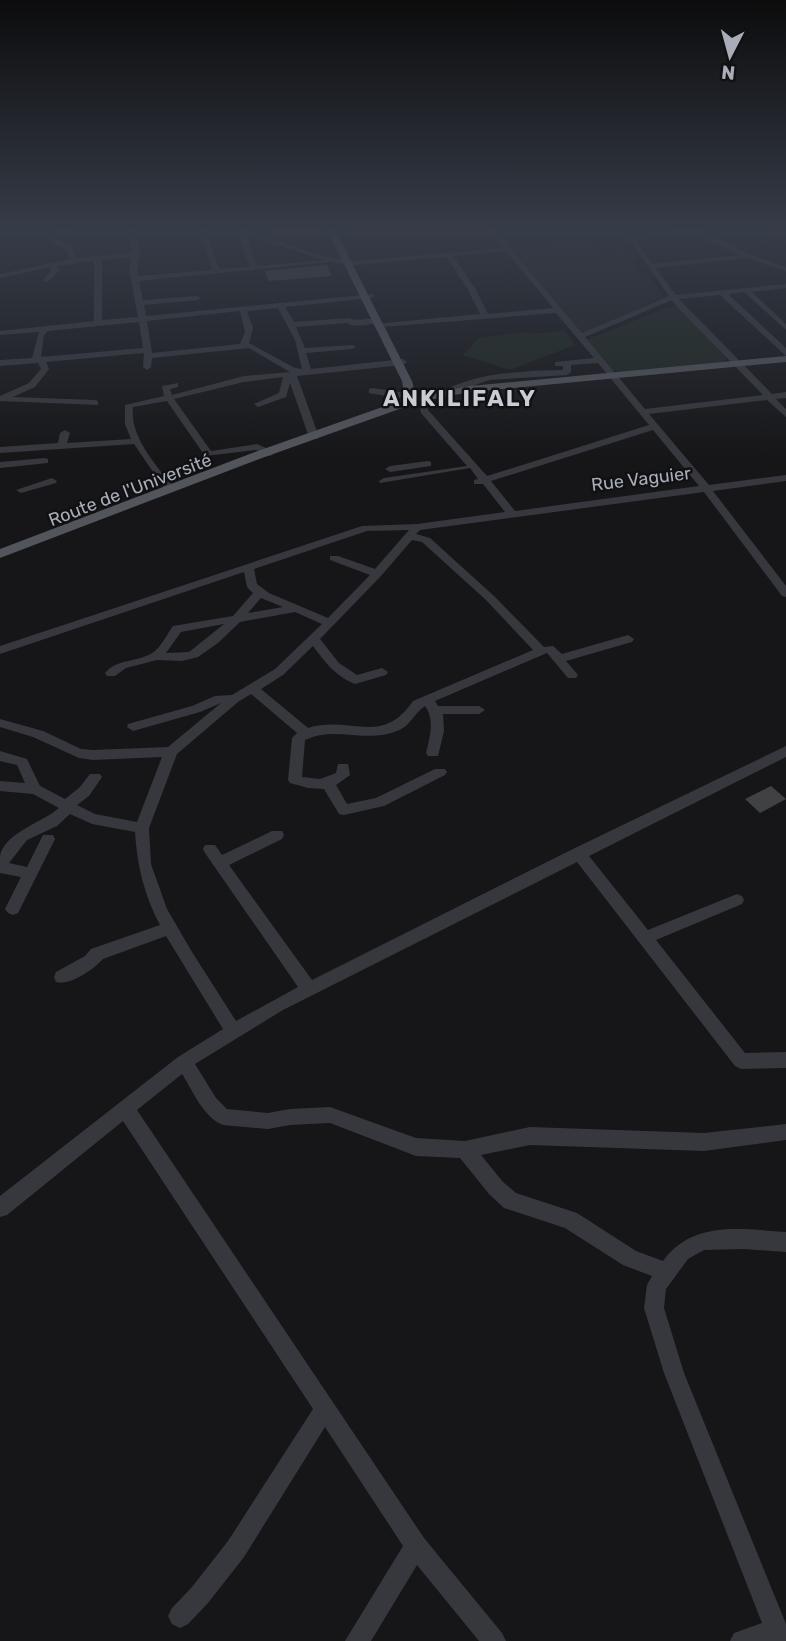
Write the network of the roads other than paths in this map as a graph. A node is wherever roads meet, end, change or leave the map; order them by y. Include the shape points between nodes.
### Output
1 (281, 306) edge
2 (98, 307) edge
3 (140, 307) edge
4 (275, 307) edge
5 (372, 307) edge
6 (480, 307) edge
7 (556, 307) edge
8 (665, 307) edge
9 (683, 307) edge
10 (737, 307) edge
11 (763, 307) edge
12 (243, 310) junction
13 (559, 310) junction
14 (485, 316) junction
15 (142, 320) junction
16 (380, 323) junction
17 (98, 324) junction
18 (292, 325) junction
19 (786, 328) edge
20 (46, 329) junction
21 (0, 333) edge
22 (581, 339) junction
23 (243, 345) junction
24 (352, 347) dead end
25 (302, 351) junction
26 (147, 353) junction
27 (786, 354) edge
28 (786, 359) edge
29 (39, 360) junction
30 (599, 360) junction
31 (282, 362) junction
32 (401, 362) junction
33 (0, 363) edge
34 (267, 363) dead end
35 (740, 363) junction
36 (147, 367) dead end
37 (307, 372) junction
38 (293, 376) junction
39 (613, 378) junction
40 (175, 385) dead end
41 (372, 391) dead end
42 (445, 393) junction
43 (786, 394) edge
44 (414, 397) junction
45 (769, 397) junction
46 (169, 398) junction
47 (1, 399) edge
48 (95, 403) dead end
49 (258, 404) dead end
50 (643, 412) junction
51 (786, 414) edge
52 (655, 426) junction
53 (65, 433) dead end
54 (314, 437) junction
55 (138, 442) junction
56 (62, 446) junction
57 (0, 450) edge
58 (270, 453) junction
59 (46, 461) dead end
60 (461, 464) junction
61 (0, 465) edge
62 (390, 469) dead end
63 (786, 478) edge
64 (52, 481) dead end
65 (384, 481) dead end
66 (482, 481) junction
67 (706, 488) junction
68 (170, 489) junction
69 (21, 490) dead end
70 (506, 515) junction
71 (414, 531) junction
72 (0, 556) edge
73 (334, 558) dead end
74 (248, 567) junction
75 (377, 574) junction
76 (258, 594) junction
77 (786, 594) edge
78 (299, 608) junction
79 (238, 620) junction
80 (330, 623) junction
81 (314, 639) junction
82 (628, 639) dead end
83 (0, 650) edge
84 (541, 651) junction
85 (157, 656) junction
86 (560, 659) junction
87 (382, 672) dead end
88 (111, 673) dead end
89 (572, 675) dead end
90 (252, 688) junction
91 (234, 699) junction
92 (432, 705) junction
93 (479, 710) dead end
94 (0, 723) edge
95 (133, 727) dead end
96 (305, 733) junction
97 (171, 751) junction
98 (786, 751) edge
99 (433, 753) dead end
100 (0, 756) edge
101 (343, 767) dead end
102 (440, 772) dead end
103 (95, 777) dead end
104 (328, 784) junction
105 (0, 786) edge
106 (35, 789) junction
107 (67, 807) junction
108 (142, 828) junction
109 (277, 835) dead end
110 (48, 839) dead end
111 (578, 853) junction
112 (0, 866) edge
113 (32, 874) junction
114 (737, 900) dead end
115 (13, 909) dead end
116 (170, 928) junction
117 (645, 938) junction
118 (62, 977) dead end
119 (309, 989) junction
120 (233, 1031) junction
121 (786, 1060) edge
122 (184, 1062) junction
123 (125, 1108) junction
124 (786, 1132) edge
125 (465, 1150) junction
126 (0, 1208) edge
127 (786, 1242) edge
128 (664, 1271) junction
129 (326, 1408) junction
130 (416, 1546) junction
131 (180, 1616) dead end
132 (779, 1636) edge
133 (357, 1641) edge
134 (494, 1641) edge
135 (742, 1641) edge

1 - 18 street
2 - 17 street
3 - 15 street
4 - 12 street
5 - 16 main road
6 - 14 street
7 - 13 street
8 - 22 street
9 - 35 street
10 - 27 street
11 - 19 street
12 - 15 street
12 - 23 street via 250,326
13 - 14 street
13 - 22 street
14 - 16 street
15 - 17 street
15 - 26 street
16 - 18 street via 349,320
16 - 32 main road
17 - 20 street
18 - 25 street
20 - 21 street
20 - 29 street via 40,335
22 - 30 street
23 - 26 street
23 - 31 street via 256,346
24 - 25 street
25 - 37 street
26 - 29 street
26 - 36 street
28 - 35 main road, Route de l'Université
29 - 33 street
29 - 47 street via 46,369 40,379
30 - 39 street
30 - 42 street via 567,365 567,372 548,369 487,377
31 - 34 street
31 - 37 street
32 - 37 street
32 - 44 main road
35 - 39 main road, Route de l'Université
35 - 45 street
37 - 38 street
38 - 46 street via 244,379
38 - 49 street via 287,378 283,395
38 - 54 street
39 - 42 main road, Route de l'Université
39 - 50 street
40 - 46 street via 165,388
41 - 44 street
42 - 44 main road, Route de l'Université
43 - 45 street
44 - 54 main road, Route de l'Université
44 - 60 street via 416,414
44 - 66 street
45 - 50 street
45 - 51 street
46 - 55 street via 127,408
46 - 58 street via 208,454 257,447
47 - 48 street
50 - 52 street
52 - 66 street
52 - 67 street
53 - 56 street
54 - 58 main road, Route de l'Université
55 - 56 street
55 - 68 street
56 - 57 street
58 - 68 main road, Route de l'Université
58 - 72 main road, Route de l'Université
59 - 61 street
60 - 62 street
60 - 65 street
60 - 66 street
63 - 67 street, Rue Vaguier
64 - 69 street
66 - 70 street
67 - 70 street, Rue Vaguier
67 - 77 street
68 - 72 main road, Route de l'Université
70 - 71 street, Rue Vaguier
71 - 74 street, Rue Vaguier via 366,528
71 - 75 street
71 - 84 street via 490,597
73 - 75 street
74 - 76 street
74 - 83 street, Rue Vaguier
75 - 80 street
76 - 78 street
76 - 79 street
78 - 79 street
78 - 80 street
79 - 85 street via 207,648 188,657
79 - 85 street via 177,629
80 - 81 street
81 - 87 street via 335,666 355,680
81 - 90 street via 279,672
82 - 86 street
84 - 86 street via 549,649
84 - 92 street
85 - 88 street
86 - 89 street
90 - 91 street
90 - 96 street
91 - 95 street via 219,699
91 - 97 street
92 - 93 street
92 - 96 street via 417,704 411,718 394,728
92 - 99 street via 438,727
94 - 97 street via 79,753
96 - 104 street via 298,742 295,780
97 - 108 street
98 - 111 street
100 - 106 street via 22,762
101 - 104 street via 343,775
102 - 104 street via 379,802 344,810
103 - 107 street
105 - 106 street
106 - 107 street
107 - 108 street via 92,819
107 - 112 street via 52,822 22,836
108 - 116 street via 144,864
109 - 119 street via 216,855
110 - 113 street
111 - 117 street
111 - 119 street
112 - 113 street
113 - 115 street
114 - 117 street
116 - 118 street via 97,954
116 - 120 street
117 - 121 street via 741,1061
119 - 120 street
120 - 122 street
122 - 123 street
122 - 125 street via 223,1117 268,1121 330,1115 416,1147
123 - 126 street
123 - 129 street
124 - 125 street via 704,1142 530,1136
125 - 128 street via 511,1201 570,1220 630,1258
127 - 128 street via 703,1241 681,1252
128 - 132 street via 654,1308 674,1373
129 - 130 street
129 - 131 street via 238,1549
130 - 133 street
130 - 134 street
132 - 135 street

